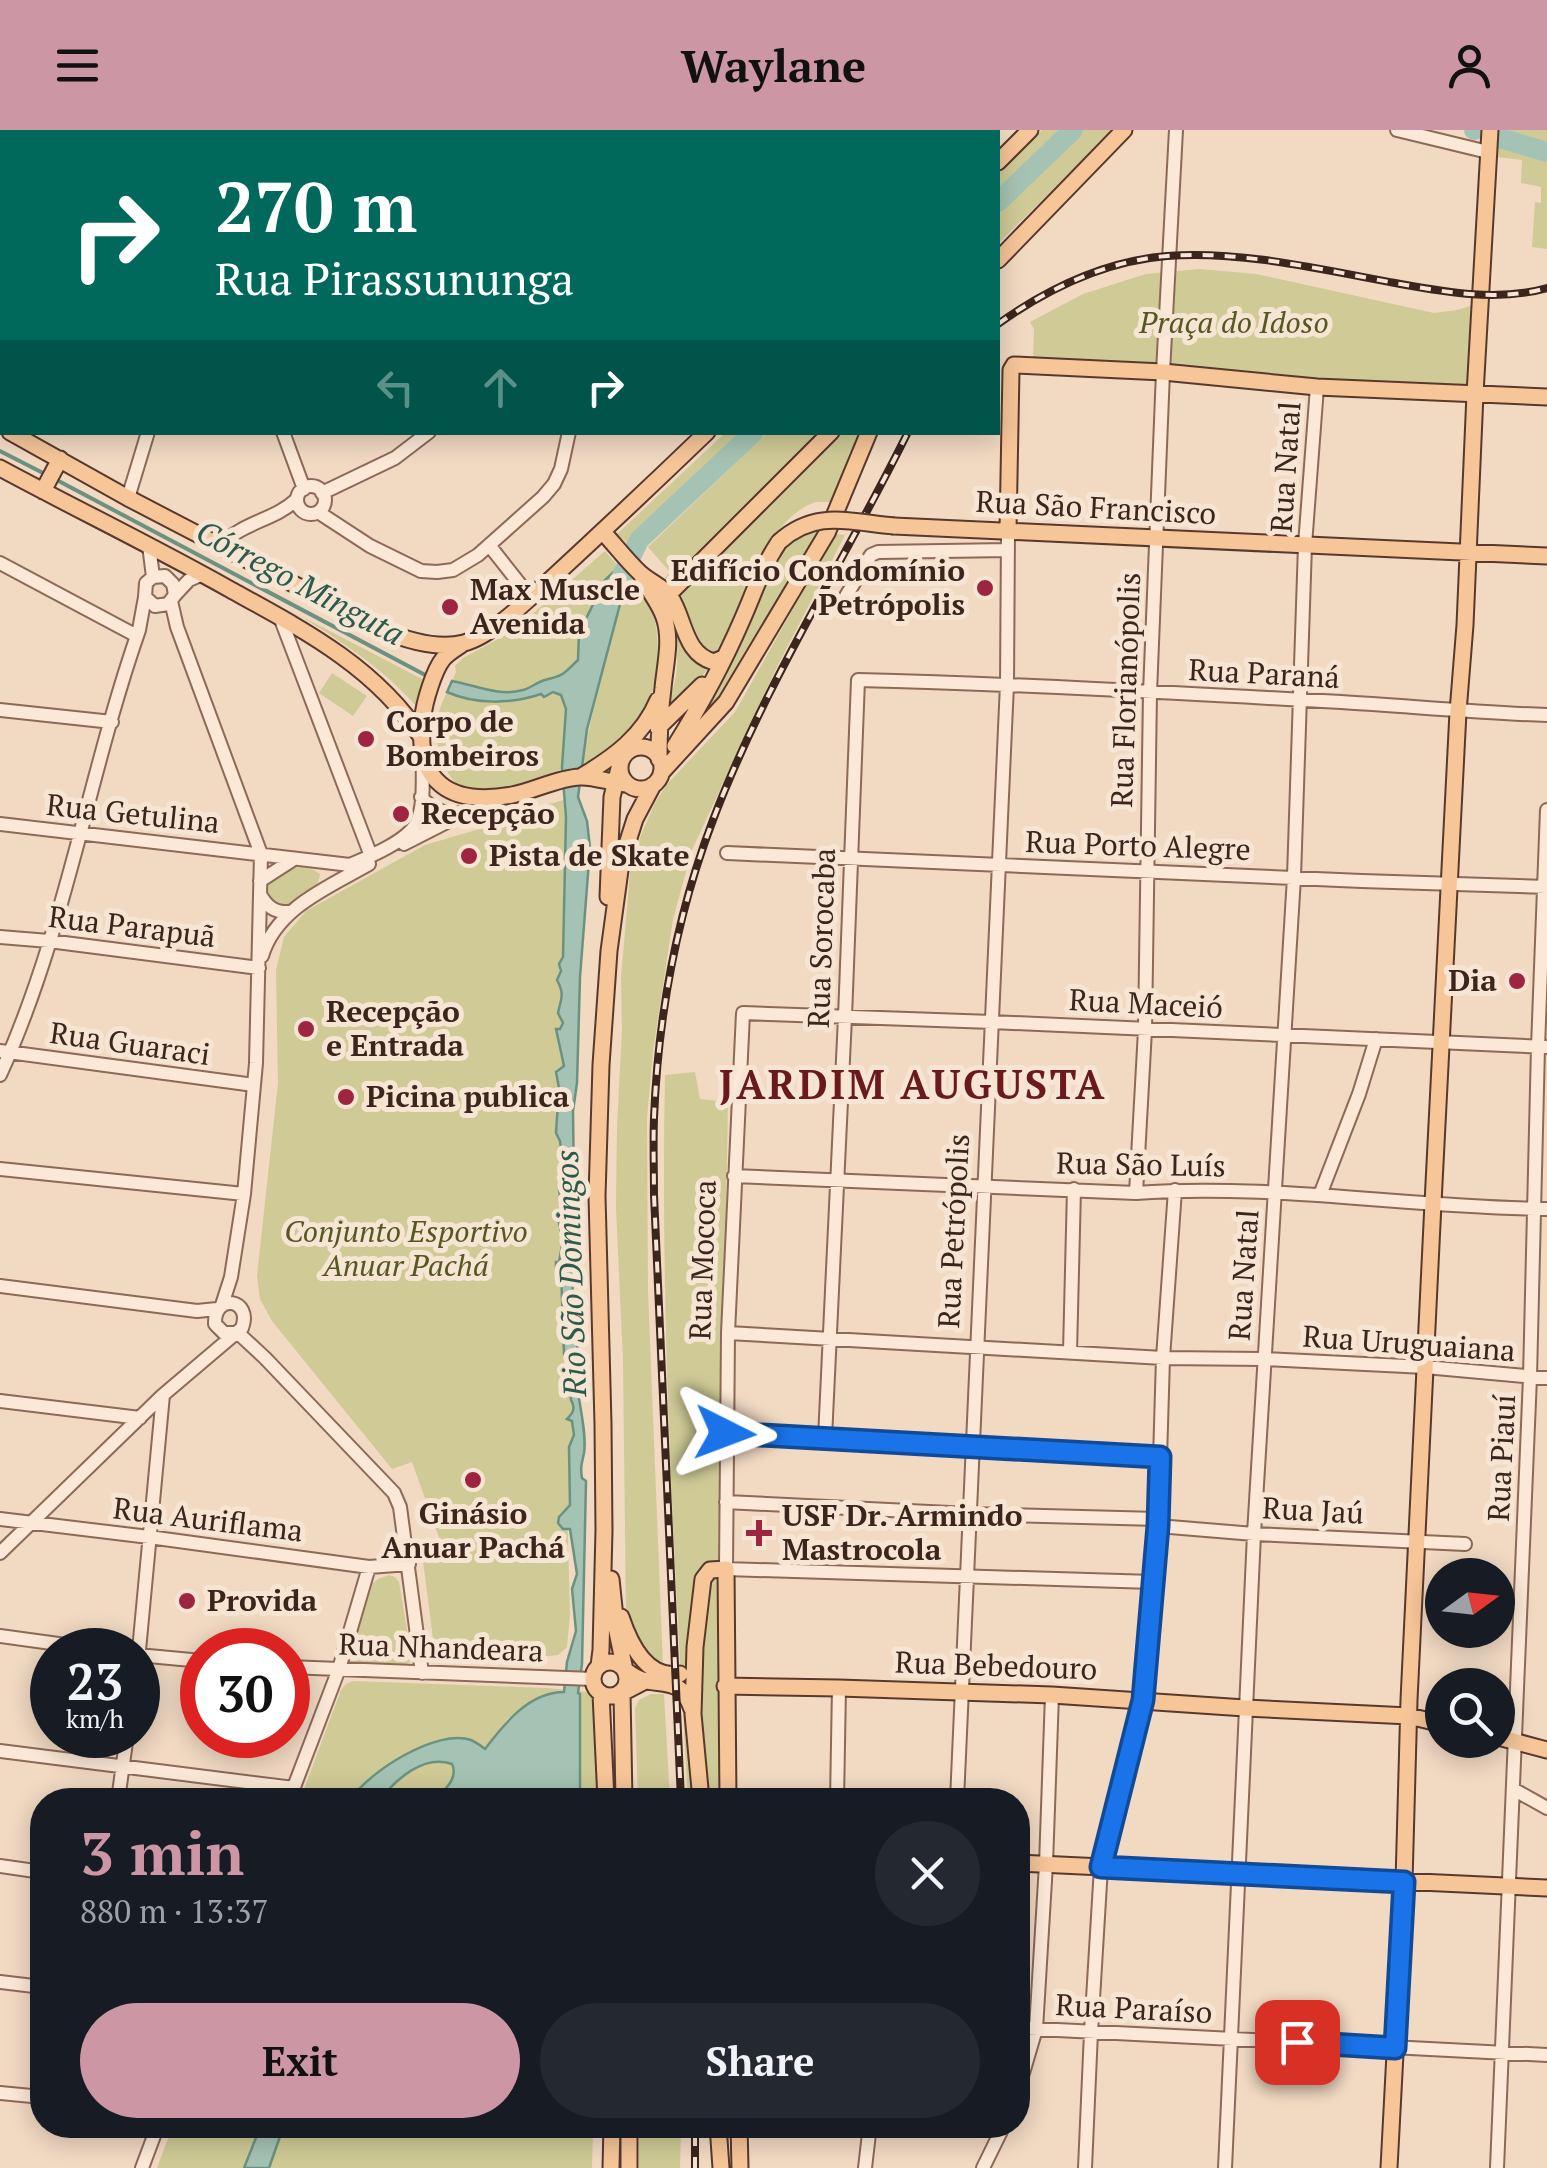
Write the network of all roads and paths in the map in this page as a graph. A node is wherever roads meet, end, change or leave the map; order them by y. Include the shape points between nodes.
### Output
1 (1030, 130) edge
2 (1124, 130) edge
3 (1176, 130) edge
4 (1397, 130) edge
5 (1490, 130) edge
6 (1488, 152) junction
7 (1000, 160) edge
8 (1000, 258) edge
9 (1163, 372) junction
10 (1317, 387) junction
11 (1475, 394) junction
12 (1547, 397) edge
13 (13, 435) edge
14 (147, 435) edge
15 (284, 435) edge
16 (425, 435) edge
17 (569, 435) edge
18 (704, 435) edge
19 (828, 435) edge
20 (868, 435) edge
21 (0, 468) edge
22 (51, 476) junction
23 (322, 493) junction
24 (128, 498) junction
25 (298, 501) junction
26 (318, 512) junction
27 (1008, 531) junction
28 (608, 537) junction
29 (1156, 538) junction
30 (221, 544) junction
31 (150, 545) junction
32 (489, 545) junction
33 (1305, 546) junction
34 (1008, 550) junction
35 (1468, 552) junction
36 (1547, 556) edge
37 (0, 564) edge
38 (203, 574) junction
39 (153, 576) junction
40 (642, 576) junction
41 (669, 594) junction
42 (846, 596) dead end
43 (530, 598) junction
44 (162, 601) junction
45 (280, 617) junction
46 (138, 633) junction
47 (309, 634) junction
48 (464, 644) junction
49 (294, 656) junction
50 (723, 658) junction
51 (858, 680) joint
52 (1007, 684) junction
53 (663, 687) junction
54 (1150, 693) junction
55 (1299, 700) junction
56 (0, 710) edge
57 (1458, 712) junction
58 (1547, 715) edge
59 (112, 722) junction
60 (660, 727) junction
61 (422, 738) junction
62 (638, 746) junction
63 (423, 758) junction
64 (659, 771) junction
65 (582, 776) junction
66 (620, 778) junction
67 (421, 796) junction
68 (508, 796) junction
69 (1547, 810) edge
70 (470, 812) junction
71 (0, 824) edge
72 (82, 832) junction
73 (727, 853) dead end
74 (260, 854) junction
75 (371, 856) junction
76 (850, 858) junction
77 (294, 859) junction
78 (320, 862) junction
79 (999, 865) junction
80 (1146, 870) junction
81 (1294, 878) junction
82 (1448, 884) junction
83 (1546, 887) edge
84 (260, 888) junction
85 (320, 892) junction
86 (290, 912) junction
87 (0, 938) edge
88 (50, 941) junction
89 (609, 951) junction
90 (258, 968) junction
91 (744, 1014) joint
92 (845, 1017) junction
93 (992, 1022) junction
94 (1145, 1030) junction
95 (1283, 1036) junction
96 (1376, 1040) junction
97 (1441, 1042) junction
98 (1543, 1047) edge
99 (5, 1052) edge
100 (0, 1075) edge
101 (254, 1086) junction
102 (0, 1168) edge
103 (734, 1176) junction
104 (837, 1180) junction
105 (984, 1185) junction
106 (1074, 1189) junction
107 (1174, 1190) junction
108 (1136, 1192) junction
109 (244, 1194) junction
110 (1276, 1194) junction
111 (1320, 1195) junction
112 (1432, 1203) junction
113 (1541, 1209) edge
114 (0, 1286) edge
115 (228, 1319) junction
116 (728, 1333) junction
117 (829, 1339) junction
118 (976, 1347) junction
119 (1070, 1352) junction
120 (1163, 1358) junction
121 (1263, 1359) junction
122 (1425, 1367) junction
123 (1530, 1377) junction
124 (1547, 1378) edge
125 (164, 1395) junction
126 (0, 1402) edge
127 (140, 1418) junction
128 (725, 1433) junction
129 (824, 1438) junction
130 (973, 1448) junction
131 (1160, 1457) junction
132 (726, 1502) junction
133 (970, 1514) junction
134 (0, 1519) edge
135 (32, 1523) junction
136 (1158, 1523) junction
137 (604, 1530) junction
138 (1254, 1534) junction
139 (150, 1537) junction
140 (1418, 1542) junction
141 (1465, 1544) dead end
142 (0, 1553) edge
143 (409, 1564) junction
144 (370, 1567) junction
145 (726, 1569) junction
146 (967, 1577) junction
147 (1153, 1582) junction
148 (612, 1585) junction
149 (141, 1628) edge
150 (0, 1636) edge
151 (30, 1640) edge
152 (694, 1646) junction
153 (310, 1668) edge
154 (1511, 1668) edge
155 (339, 1670) junction
156 (625, 1670) junction
157 (422, 1673) junction
158 (675, 1678) junction
159 (594, 1679) junction
160 (645, 1681) junction
161 (726, 1686) junction
162 (839, 1688) junction
163 (962, 1691) junction
164 (622, 1692) junction
165 (1052, 1695) junction
166 (1143, 1700) junction
167 (1245, 1708) junction
168 (694, 1714) junction
169 (1409, 1716) junction
170 (1425, 1720) edge
171 (1515, 1741) edge
172 (1547, 1750) edge
173 (0, 1751) edge
174 (123, 1758) edge
175 (1509, 1758) edge
176 (122, 1766) junction
177 (119, 1788) edge
178 (256, 1788) edge
179 (294, 1788) edge
180 (605, 1788) edge
181 (624, 1788) edge
182 (700, 1788) edge
183 (728, 1788) edge
184 (836, 1788) edge
185 (958, 1788) edge
186 (1513, 1789) junction
187 (1547, 1808) edge
188 (1030, 1863) edge
189 (1046, 1864) junction
190 (0, 1866) edge
191 (1101, 1867) junction
192 (30, 1870) edge
193 (1240, 1873) junction
194 (1404, 1882) junction
195 (1510, 1887) junction
196 (1547, 1888) edge
197 (0, 1982) edge
198 (30, 1986) edge
199 (1030, 2029) edge
200 (1036, 2030) junction
201 (1090, 2032) junction
202 (1231, 2038) junction
203 (1395, 2048) junction
204 (1030, 2050) edge
205 (1503, 2052) junction
206 (1547, 2055) edge
207 (0, 2092) edge
208 (30, 2095) edge
209 (153, 2138) edge
210 (612, 2138) edge
211 (629, 2138) edge
212 (719, 2138) edge
213 (739, 2138) edge
214 (868, 2138) edge
215 (998, 2138) edge
216 (142, 2168) edge
217 (611, 2168) edge
218 (628, 2168) edge
219 (721, 2168) edge
220 (740, 2168) edge
221 (865, 2168) edge
222 (983, 2168) edge
223 (1085, 2168) edge
224 (1225, 2168) edge
225 (1389, 2168) edge
226 (1496, 2168) edge

1 - 7 main road
2 - 8 main road
3 - 9 street, Rua Florianópolis
4 - 6 street
5 - 6 main road
6 - 11 main road
9 - 10 main road
9 - 27 main road, Rua Petrópolis via 1014,365
9 - 29 street, Rua Florianópolis
10 - 11 main road
10 - 33 street, Rua Natal
11 - 12 main road
11 - 35 main road
13 - 22 main road
14 - 24 street
15 - 25 street
16 - 23 street via 395,458
17 - 32 street via 554,484
18 - 28 main road
19 - 41 main road
20 - 64 main road via 826,533 726,702
21 - 22 main road
22 - 24 main road
22 - 31 main road
23 - 25 street via 314,487
23 - 26 street
24 - 30 main road
25 - 26 street via 310,514
25 - 30 street
26 - 32 street via 422,570 453,570
27 - 29 main road, Rua São Francisco
27 - 34 street, Rua Petrópolis
27 - 50 main road, Rua São Francisco, bridge via 816,520 800,526 779,542 760,574
28 - 40 main road
28 - 43 main road
29 - 33 main road, Rua São Francisco
29 - 54 street, Rua Florianópolis
30 - 48 main road via 398,636
31 - 38 main road
31 - 39 street
32 - 43 street
33 - 35 main road, Rua São Francisco
33 - 55 street, Rua Natal
34 - 42 street via 878,552
34 - 52 street, Rua Petrópolis
35 - 36 main road, Rua São Francisco
35 - 57 main road
37 - 46 street
38 - 44 street
38 - 45 main road
39 - 44 street via 144,588
39 - 44 street via 174,584
40 - 41 main road
40 - 53 main road via 667,629
41 - 50 main road via 698,654 714,662
43 - 48 main road
44 - 46 street
44 - 74 street
45 - 47 main road
45 - 49 street
46 - 59 street
47 - 49 street
47 - 61 main road via 387,694
48 - 61 main road via 439,664
49 - 75 street
50 - 60 main road, Rua São Francisco
50 - 64 main road, Rua São Francisco
51 - 52 street, Rua Paraná
51 - 76 street, Rua Sorocaba
52 - 54 street, Rua Paraná
52 - 79 street, Rua Petrópolis
53 - 60 main road
53 - 65 main road via 640,732
54 - 55 street, Rua Paraná
54 - 80 street, Rua Florianópolis
55 - 57 street, Rua Paraná
55 - 81 street, Rua Natal
56 - 59 street
57 - 58 street, Rua Paraná
57 - 82 main road
59 - 72 street
60 - 62 main road, Rua São Francisco
60 - 64 main road
61 - 63 main road
62 - 64 main road via 651,749
62 - 66 main road via 626,753
63 - 67 street
63 - 68 main road via 447,791
64 - 66 main road via 640,790
64 - 89 main road via 627,841
65 - 66 main road
65 - 68 main road
66 - 89 main road via 608,874
67 - 70 street via 444,812
67 - 75 street via 412,830
68 - 70 street
69 - 83 street, Rua Piauí
70 - 85 street
71 - 72 street, Rua Getulina
72 - 74 street, Rua Getulina
72 - 88 street
73 - 76 street, Rua Porto Alegre
74 - 77 street, Rua Getulina
74 - 84 street
75 - 78 street via 350,864
76 - 79 street, Rua Porto Alegre
76 - 92 street, Rua Sorocaba
77 - 78 street
77 - 84 street
78 - 85 street
79 - 80 street, Rua Porto Alegre
79 - 93 street, Rua Petrópolis
80 - 81 street, Rua Porto Alegre
80 - 94 street, Rua Florianópolis
81 - 82 street, Rua Porto Alegre
81 - 95 street, Rua Natal
82 - 83 street, Rua Porto Alegre
82 - 97 main road
83 - 98 street, Rua Piauí
84 - 86 street via 268,907
84 - 90 street
85 - 86 street
86 - 90 street via 272,933
87 - 88 street, Rua Parapuã
88 - 90 street, Rua Parapuã
88 - 99 street
89 - 137 main road via 598,1196
90 - 101 street
91 - 92 street, Rua Maceió
91 - 103 street, Rua Mococa
92 - 93 street, Rua Maceió
92 - 104 street, Rua Sorocaba
93 - 94 street, Rua Maceió
93 - 105 street, Rua Petrópolis
94 - 95 street, Rua Maceió
94 - 108 street, Rua Florianópolis
95 - 96 street, Rua Maceió
95 - 110 street, Rua Natal
96 - 97 street, Rua Maceió
96 - 111 street
97 - 98 street, Rua Maceió
97 - 112 main road
98 - 113 street, Rua Piauí
99 - 100 street
99 - 101 street, Rua Guaraci
101 - 109 street
102 - 109 street
103 - 104 street, Rua São Luís
103 - 116 street, Rua Mococa
104 - 105 street, Rua São Luís
104 - 117 street, Rua Sorocaba
105 - 106 street, Rua São Luís
105 - 118 street, Rua Petrópolis
106 - 108 street, Rua São Luís
106 - 119 street
107 - 108 street, Rua São Luís
107 - 110 street, Rua São Luís
107 - 120 street
109 - 115 street
110 - 111 street, Rua São Luís
110 - 121 street, Rua Natal
111 - 112 street, Rua São Luís
112 - 113 street, Rua São Luís
112 - 122 main road
113 - 123 street, Rua Piauí
114 - 115 street
115 - 125 street via 212,1353
115 - 143 street via 394,1493
116 - 117 street, Rua Uruguaiana
116 - 128 street, Rua Mococa
117 - 118 street, Rua Uruguaiana
117 - 129 street, Rua Sorocaba
118 - 119 street, Rua Uruguaiana
118 - 130 street, Rua Petrópolis
119 - 120 street, Rua Uruguaiana
120 - 121 street, Rua Uruguaiana
120 - 131 street
121 - 122 street, Rua Uruguaiana
121 - 138 street, Rua Natal
122 - 123 street, Rua Uruguaiana
122 - 140 main road
123 - 124 street, Rua Uruguaiana
123 - 154 street, Rua Piauí
125 - 127 street
125 - 139 street
126 - 127 street
127 - 135 street
128 - 129 street
128 - 132 street, Rua Mococa
129 - 130 street
130 - 131 street
130 - 133 street, Rua Petrópolis
131 - 136 street
132 - 133 street, Rua Jaú
132 - 145 street, Rua Mococa
133 - 136 street, Rua Jaú
133 - 146 street, Rua Petrópolis
134 - 135 street, Rua Auriflama
135 - 139 street, Rua Auriflama
135 - 142 street
136 - 138 street, Rua Jaú
136 - 147 street
137 - 148 main road
137 - 159 main road via 602,1650
138 - 140 street, Rua Jaú
138 - 167 street, Rua Natal
139 - 144 street, Rua Auriflama
139 - 149 street
140 - 141 street, Rua Jaú
140 - 169 main road
143 - 144 street, Rua Auriflama
143 - 157 street
144 - 155 street
145 - 146 street
145 - 152 main road via 710,1570 703,1579
145 - 161 main road, Rua Mococa
146 - 147 street
146 - 163 street, Rua Petrópolis
147 - 166 street
148 - 156 main road
148 - 158 main road via 630,1641 646,1663
150 - 151 street
152 - 158 main road
152 - 168 main road
153 - 155 street, Rua Nhandeara
155 - 157 street, Rua Nhandeara
155 - 179 street
156 - 159 main road via 612,1662
156 - 160 main road
156 - 164 main road
157 - 159 street, Rua Nhandeara
158 - 160 main road
158 - 168 main road
159 - 164 main road via 608,1697
159 - 180 main road
160 - 164 main road
161 - 162 main road, Rua Bebedouro
161 - 183 main road, Rua Mococa
162 - 163 main road, Rua Bebedouro
162 - 184 street
163 - 165 main road, Rua Bebedouro
163 - 185 street, Rua Petrópolis
164 - 181 main road
165 - 166 main road, Rua Bebedouro
165 - 189 street
166 - 167 main road, Rua Bebedouro
166 - 191 street
167 - 169 main road, Rua Bebedouro
167 - 193 street, Rua Natal
168 - 182 main road
169 - 170 main road, Rua Bebedouro
169 - 194 main road
171 - 172 main road
173 - 176 street
174 - 176 street
175 - 186 street, Rua Piauí
176 - 177 street
176 - 178 street
186 - 187 street
186 - 195 street, Rua Piauí
188 - 189 main road
189 - 191 main road
189 - 200 street
190 - 192 street
191 - 193 main road
191 - 201 street
193 - 194 main road
193 - 202 street, Rua Natal
194 - 195 main road
194 - 203 main road
195 - 196 main road
195 - 205 street, Rua Piauí
197 - 198 street
199 - 200 street, Rua Paraíso
200 - 201 street, Rua Paraíso
200 - 204 street
201 - 202 street, Rua Paraíso
201 - 223 street
202 - 203 street, Rua Paraíso
202 - 224 street, Rua Natal
203 - 205 street, Rua Paraíso
203 - 225 main road
205 - 206 street, Rua Paraíso
205 - 226 street, Rua Piauí
207 - 208 street
209 - 216 street
210 - 217 main road
211 - 218 main road
212 - 219 main road
213 - 220 main road
214 - 221 street
215 - 222 street

